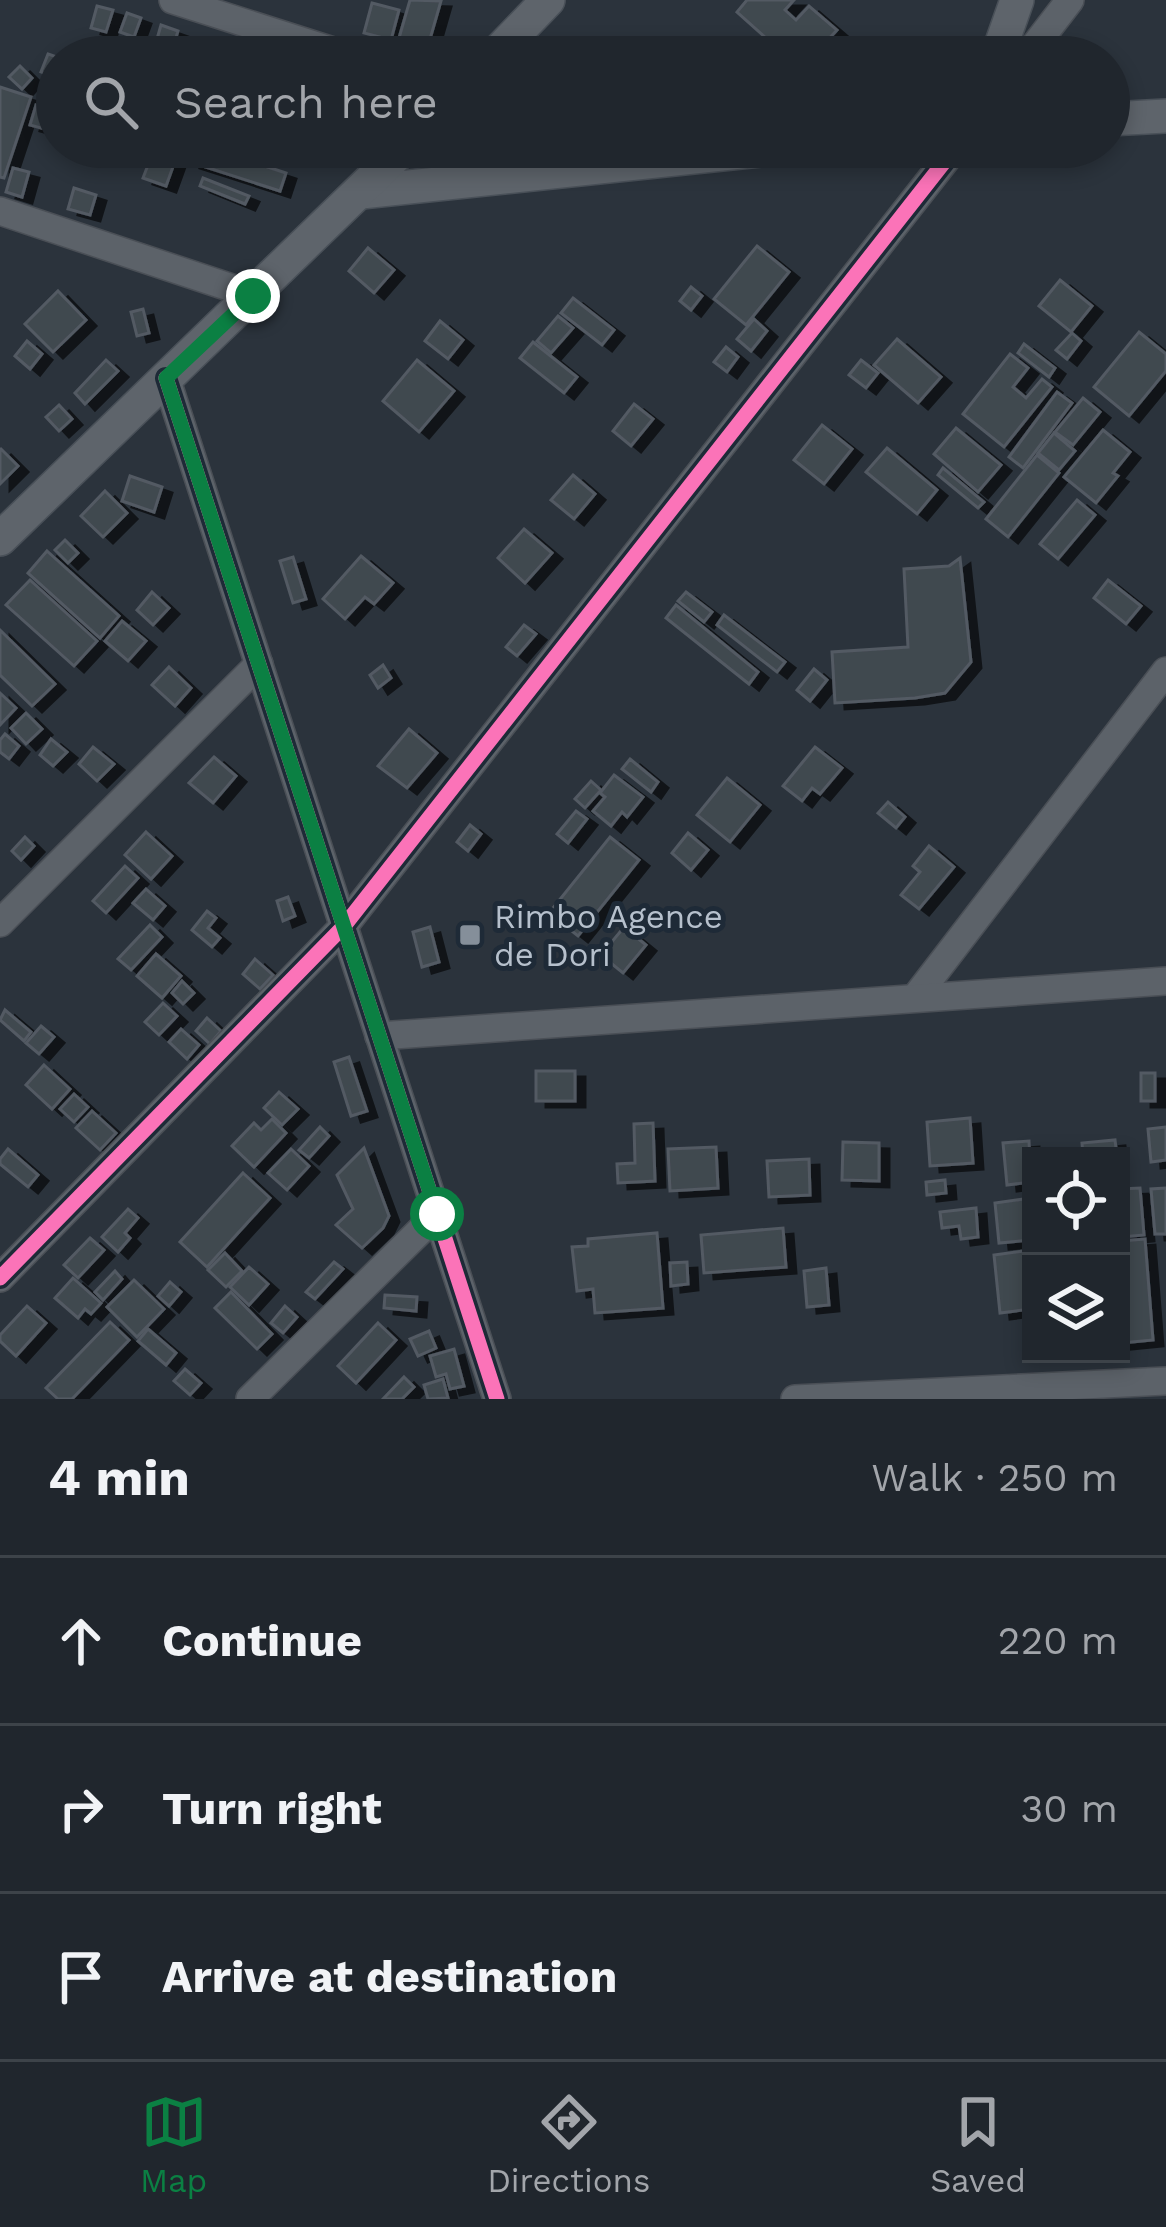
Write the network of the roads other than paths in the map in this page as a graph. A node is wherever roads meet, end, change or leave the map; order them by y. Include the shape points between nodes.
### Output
1 (172, 0) edge
2 (548, 0) edge
3 (1017, 0) edge
4 (1070, 0) edge
5 (286, 36) edge
6 (513, 36) edge
7 (1004, 36) edge
8 (1042, 36) edge
9 (1166, 116) edge
10 (1130, 118) edge
11 (384, 168) edge
12 (589, 168) edge
13 (939, 168) edge
14 (361, 192) junction
15 (0, 211) edge
16 (253, 296) junction
17 (166, 378) junction
18 (0, 539) edge
19 (259, 664) junction
20 (1166, 671) edge
21 (0, 923) edge
22 (344, 926) junction
23 (1166, 981) edge
24 (915, 998) junction
25 (380, 1036) junction
26 (437, 1214) junction
27 (0, 1278) edge
28 (1166, 1381) edge
29 (1061, 1393) edge
30 (250, 1399) edge
31 (497, 1399) edge
32 (795, 1399) edge

1 - 5 street
2 - 6 main road
3 - 7 main road
4 - 8 street
9 - 10 main road
11 - 14 main road
12 - 14 main road
13 - 22 street
14 - 16 main road
15 - 16 street
16 - 17 main road
17 - 18 main road
17 - 19 street
19 - 21 street
19 - 22 street
20 - 24 street
22 - 25 street
22 - 27 street
23 - 24 street
24 - 25 street
25 - 26 street
26 - 30 street
26 - 31 street
28 - 29 street
29 - 32 street

